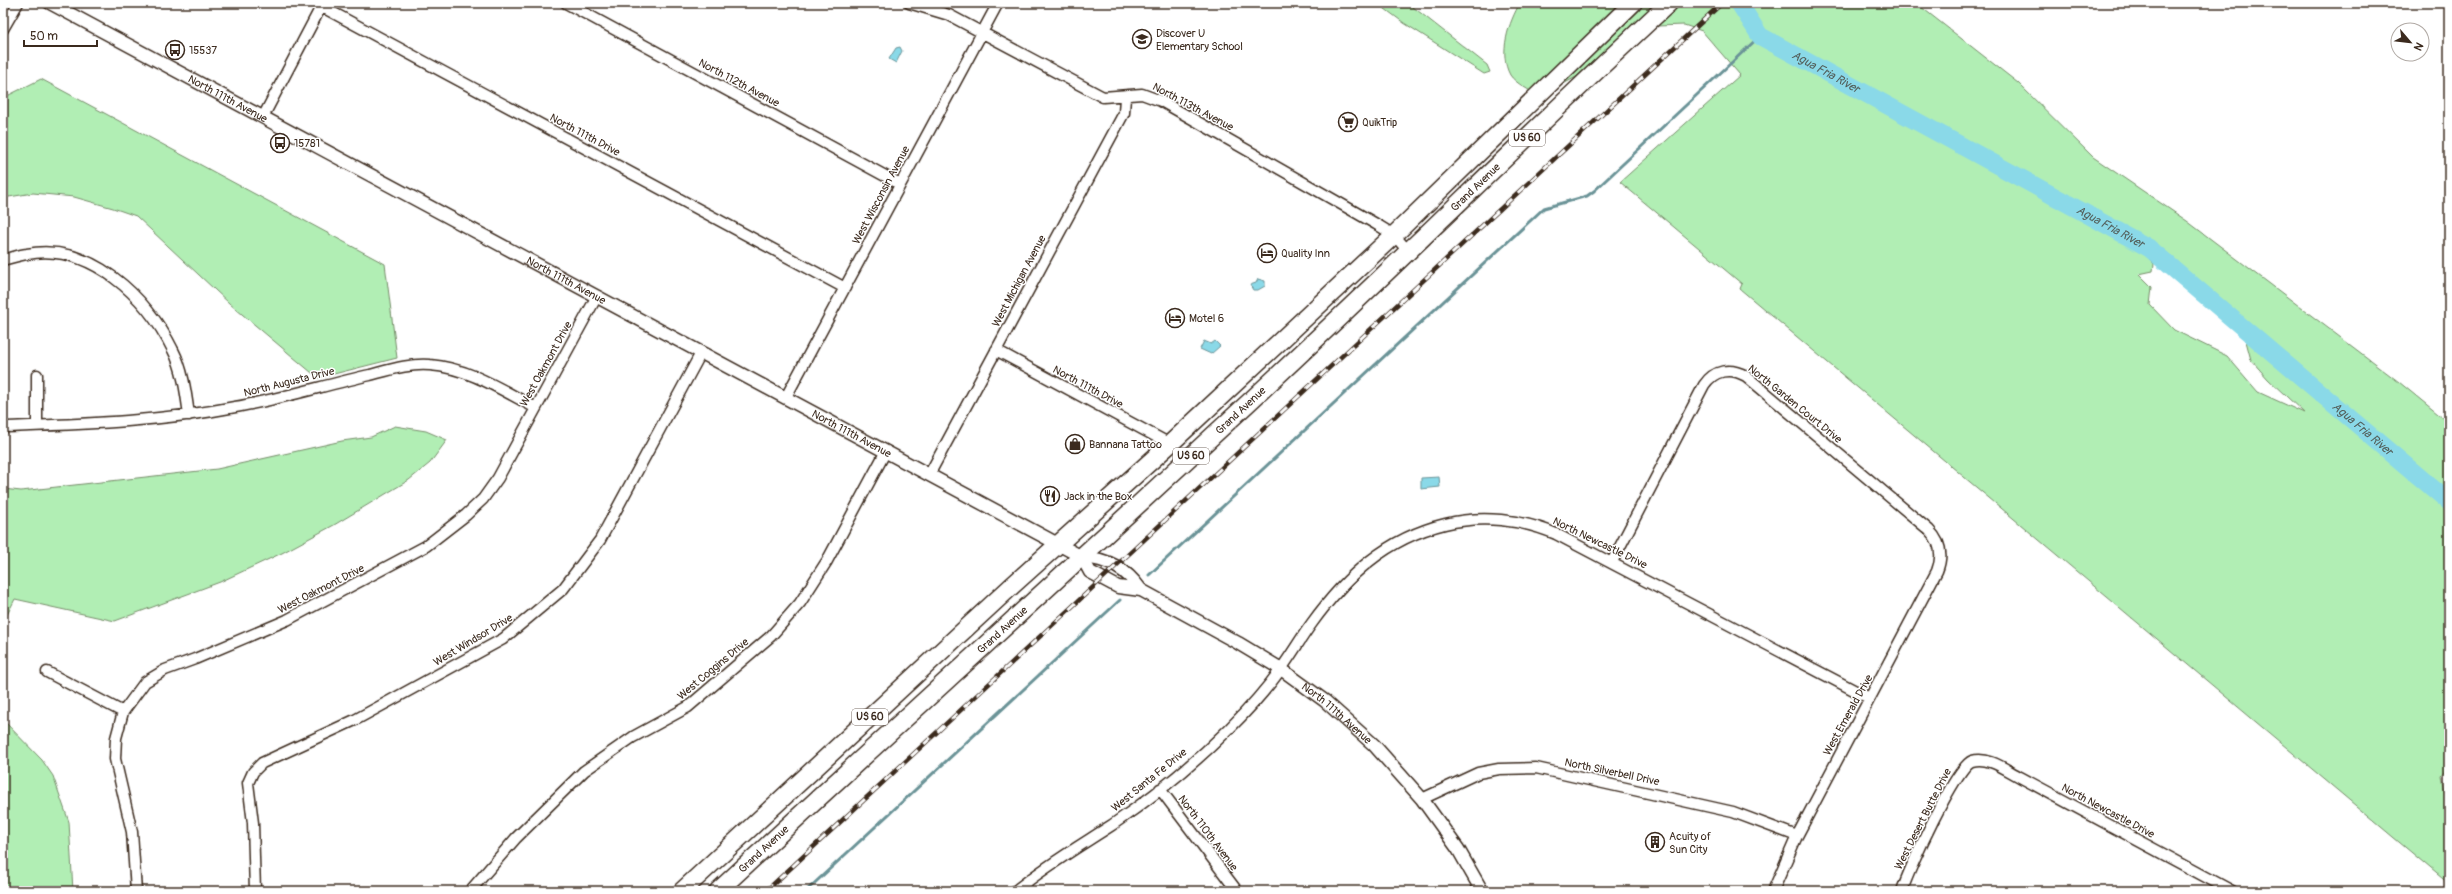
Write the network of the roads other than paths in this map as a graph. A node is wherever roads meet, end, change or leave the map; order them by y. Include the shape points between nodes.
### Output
1 (18, 3) edge
2 (50, 3) edge
3 (566, 3) edge
4 (909, 3) edge
5 (998, 3) edge
6 (1669, 3) edge
7 (320, 4) edge
8 (1630, 6) edge
9 (3, 29) edge
10 (982, 34) junction
11 (1125, 97) junction
12 (263, 117) junction
13 (900, 184) junction
14 (1394, 235) junction
15 (1408, 251) junction
16 (3, 260) edge
17 (844, 288) junction
18 (597, 296) junction
19 (996, 350) junction
20 (702, 353) junction
21 (37, 375) dead end
22 (786, 397) junction
23 (536, 408) junction
24 (189, 415) junction
25 (37, 426) junction
26 (3, 427) edge
27 (1170, 444) junction
28 (886, 451) junction
29 (929, 475) junction
30 (1060, 544) junction
31 (1940, 550) joint
32 (1082, 557) junction
33 (1612, 562) junction
34 (1141, 590) junction
35 (1281, 669) junction
36 (47, 672) dead end
37 (1869, 698) junction
38 (123, 712) junction
39 (1971, 761) joint
40 (1160, 789) junction
41 (1422, 799) junction
42 (1797, 836) junction
43 (136, 891) edge
44 (255, 891) edge
45 (470, 891) edge
46 (682, 891) edge
47 (718, 891) edge
48 (1015, 891) edge
49 (1237, 891) edge
50 (1482, 891) edge
51 (1773, 891) edge
52 (1902, 891) edge
53 (2232, 891) edge

1 - 9 street
2 - 12 street, North 111th Avenue
3 - 13 street, North 112th Avenue
4 - 10 street, North 113th Avenue via 949,15
5 - 10 street, West Wisconsin Avenue
6 - 15 highway, Grand Avenue / US 60
7 - 12 street
7 - 17 street, North 111th Drive
8 - 14 highway, US 60
10 - 11 street, North 113th Avenue via 1103,97
10 - 13 street, West Wisconsin Avenue
11 - 14 street, North 113th Avenue via 1142,94 1161,101
11 - 19 street, West Michigan Avenue via 1124,114
12 - 18 street, North 111th Avenue
13 - 17 street, West Wisconsin Avenue
14 - 15 street, North 113th Avenue
14 - 27 highway, US 60
15 - 32 highway, Grand Avenue / US 60
16 - 24 street via 28,254 57,254 81,259 110,275 136,297 158,323 174,351 184,380
17 - 22 street, West Wisconsin Avenue
18 - 20 street, North 111th Avenue
18 - 23 street, West Oakmont Drive
19 - 27 street, North 111th Drive
19 - 29 street, West Michigan Avenue
20 - 22 street, North 111th Avenue
20 - 44 street, West Windsor Drive via 600,540 563,589 502,639 362,717 262,763 253,772 248,783 248,795 253,823
21 - 25 street
22 - 28 street, North 111th Avenue
23 - 24 street, North Augusta Drive via 468,372 428,364 398,368 236,407
23 - 38 street, West Oakmont Drive via 498,478 483,499 448,530 426,546 288,620 165,670 144,682
24 - 25 street, North Augusta Drive via 111,423
25 - 26 street, North Augusta Drive
27 - 30 highway, US 60
28 - 29 street, North 111th Avenue
28 - 45 street, West Coggins Drive via 827,562 800,603 771,636 688,707 633,737 584,771 516,838
29 - 30 street, North 111th Avenue
30 - 32 street, North 111th Avenue
30 - 46 highway, US 60
31 - 33 street, North Garden Court Drive via 1929,530 1746,376 1724,370 1711,376 1704,385
31 - 37 street, West Emerald Drive via 1937,571
32 - 34 street, North 111th Avenue via 1100,558 1130,574
32 - 34 street, North 111th Avenue via 1090,572 1118,587
32 - 47 highway, Grand Avenue / US 60 via 923,700
33 - 35 street, North Newcastle Drive via 1556,534 1514,522 1475,519 1428,528 1395,543 1352,574 1312,622
33 - 37 street, North Newcastle Drive
34 - 35 street, North 111th Avenue
35 - 40 street, West Santa Fe Drive via 1229,729
35 - 41 street, North 111th Avenue via 1350,723 1388,760
36 - 38 street
37 - 42 street, West Emerald Drive
38 - 43 street, West Oakmont Drive via 116,738 115,759 132,832
39 - 52 street, West Desert Butte Drive via 1958,775 1917,854
39 - 53 street, North Newcastle Drive via 1991,762
40 - 48 street, West Santa Fe Drive via 1112,825 1049,864
40 - 49 street, North 110th Avenue
41 - 42 street, North Silverbell Drive via 1478,773 1536,768 1733,812
41 - 50 street, North 111th Avenue via 1460,853
42 - 51 street, West Emerald Drive

